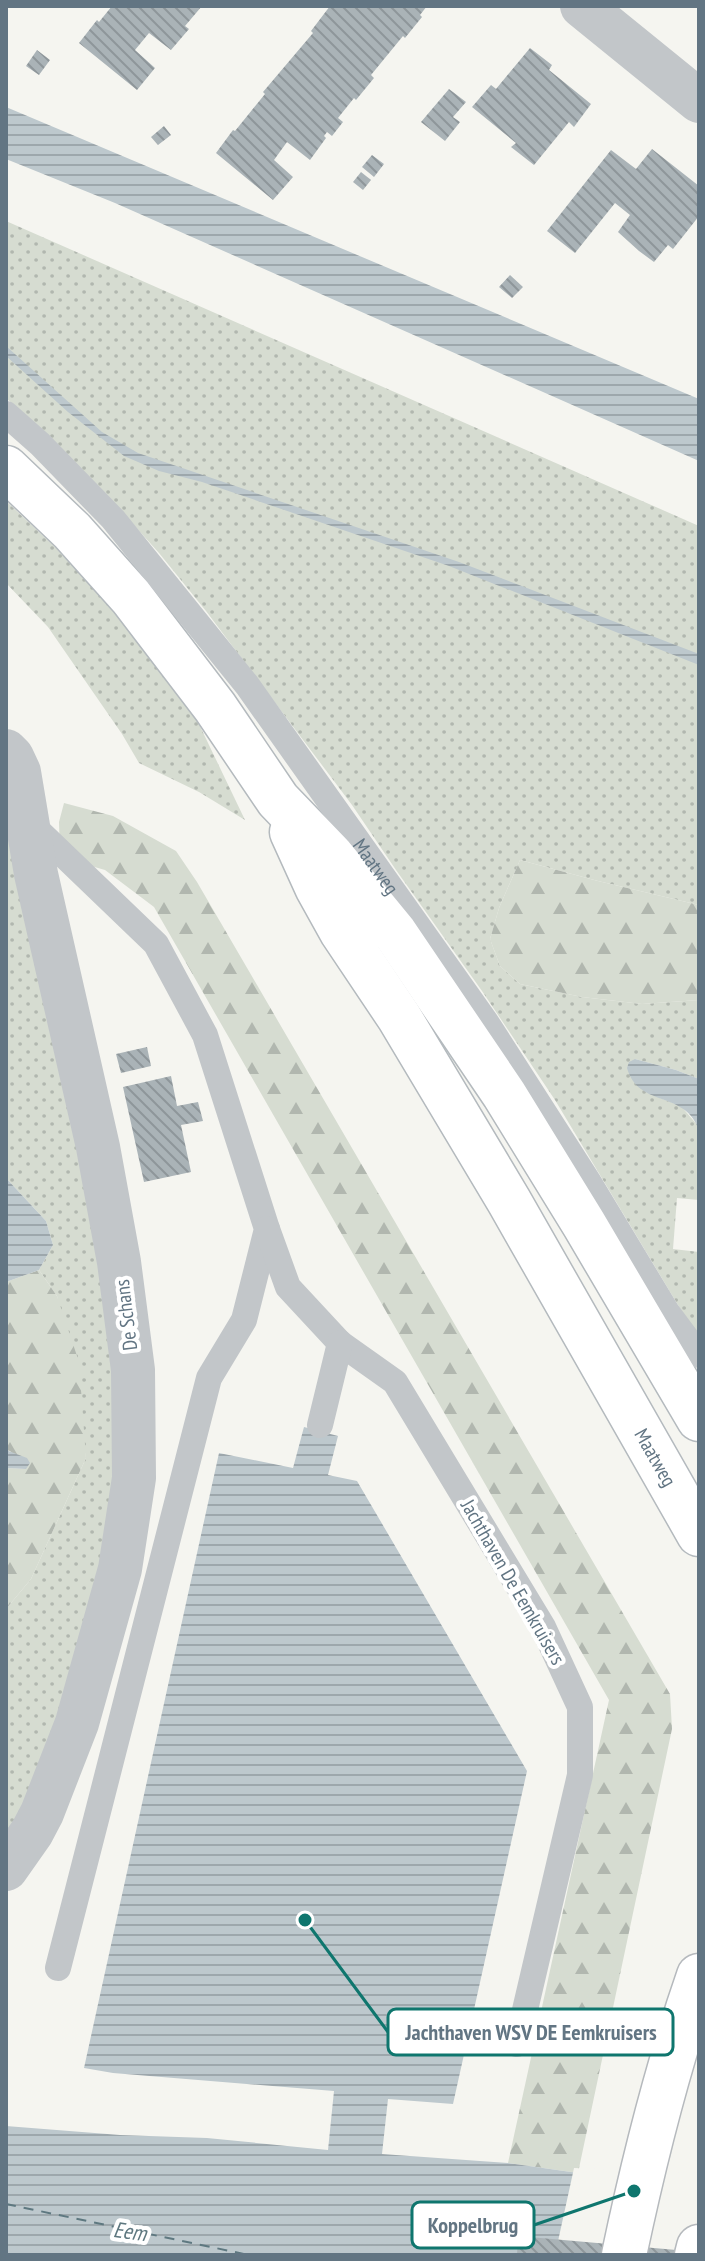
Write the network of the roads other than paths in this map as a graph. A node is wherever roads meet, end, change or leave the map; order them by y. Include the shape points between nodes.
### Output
1 (582, 6) edge
2 (699, 101) edge
3 (6, 414) edge
4 (6, 468) edge
5 (6, 751) edge
6 (278, 800) junction
7 (27, 820) junction
8 (267, 1229) junction
9 (340, 1343) junction
10 (699, 1355) edge
11 (699, 1419) edge
12 (320, 1425) dead end
13 (699, 1534) edge
14 (6, 1869) edge
15 (58, 1968) dead end
16 (699, 1976) edge
17 (517, 2044) dead end
18 (699, 2247) edge
19 (624, 2255) edge
20 (697, 2255) edge

1 - 2 street
3 - 10 lane, Maatweg via 113,519 247,685 486,1022
4 - 6 main road, Maatweg via 131,597
5 - 7 street, De Schans via 19,772
6 - 11 main road, Maatweg via 395,933 438,995 504,1094
6 - 13 main road, Maatweg via 335,921 501,1188
7 - 8 lane, Jachthaven De Eemkruisers via 156,944 205,1035
7 - 14 street, De Schans via 119,1262 133,1370 134,1478 120,1569 77,1723 42,1813
8 - 9 lane, Jachthaven De Eemkruisers via 288,1287
8 - 15 lane via 244,1320 209,1378
9 - 12 lane
9 - 17 lane, Jachthaven De Eemkruisers via 395,1382 543,1627 580,1707 580,1775
16 - 19 main road via 675,2044
18 - 20 main road

